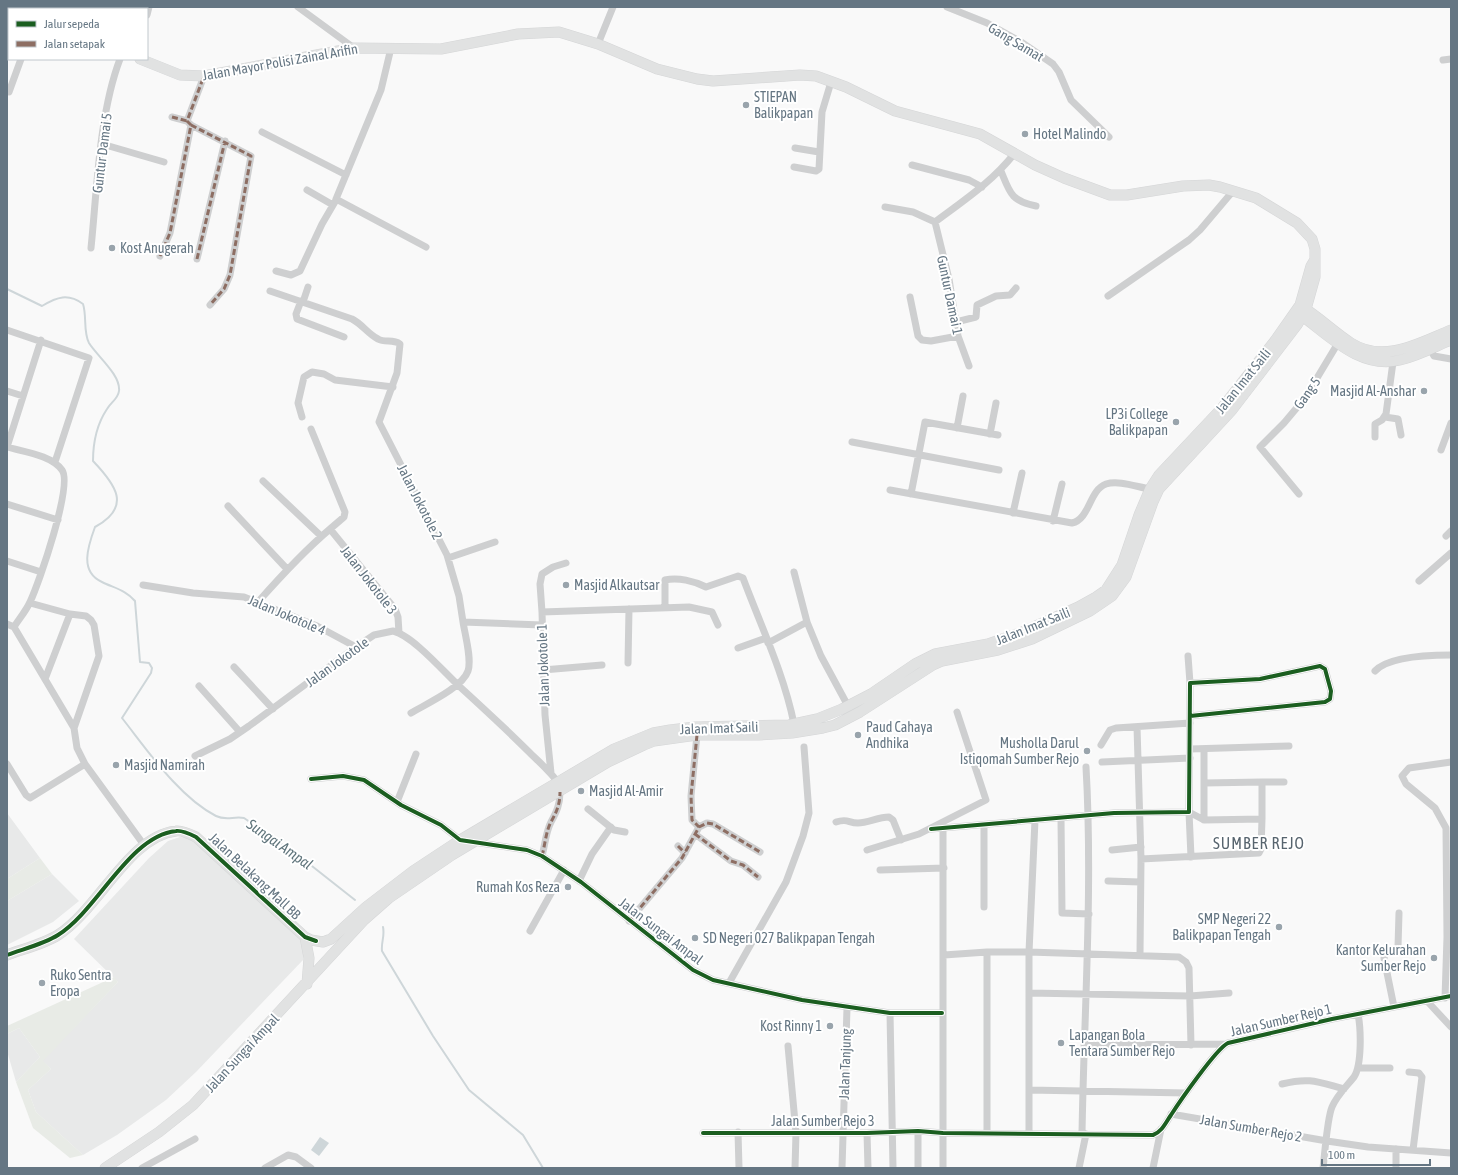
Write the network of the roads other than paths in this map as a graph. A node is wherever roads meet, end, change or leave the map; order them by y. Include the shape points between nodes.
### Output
1 (298, 7) edge
2 (613, 7) edge
3 (947, 7) edge
4 (598, 44) junction
5 (354, 48) junction
6 (391, 48) junction
7 (1451, 59) edge
8 (21, 60) edge
9 (120, 60) edge
10 (142, 60) edge
11 (1443, 60) dead end
12 (204, 76) junction
13 (831, 82) junction
14 (9, 92) dead end
15 (172, 117) dead end
16 (189, 123) junction
17 (262, 132) dead end
18 (1109, 137) dead end
19 (225, 142) junction
20 (102, 144) junction
21 (795, 148) dead end
22 (819, 152) junction
23 (1014, 154) junction
24 (164, 162) dead end
25 (912, 165) dead end
26 (794, 167) dead end
27 (1000, 171) junction
28 (346, 175) junction
29 (982, 187) junction
30 (307, 190) dead end
31 (1233, 191) junction
32 (334, 203) junction
33 (1036, 206) dead end
34 (884, 207) dead end
35 (935, 222) junction
36 (426, 246) dead end
37 (91, 248) dead end
38 (160, 256) dead end
39 (197, 260) dead end
40 (276, 271) dead end
41 (308, 287) dead end
42 (1016, 288) dead end
43 (270, 291) dead end
44 (1108, 296) dead end
45 (910, 297) dead end
46 (302, 301) junction
47 (210, 305) dead end
48 (1300, 314) junction
49 (956, 322) junction
50 (7, 330) edge
51 (1451, 330) edge
52 (958, 336) junction
53 (344, 337) dead end
54 (41, 340) junction
55 (1451, 340) edge
56 (1338, 343) junction
57 (1430, 349) junction
58 (1451, 358) edge
59 (1393, 362) junction
60 (969, 366) dead end
61 (393, 387) junction
62 (7, 391) edge
63 (23, 396) junction
64 (963, 396) dead end
65 (996, 403) dead end
66 (302, 417) dead end
67 (1385, 417) junction
68 (1451, 423) edge
69 (957, 428) junction
70 (311, 429) dead end
71 (1401, 435) dead end
72 (1375, 437) dead end
73 (852, 442) dead end
74 (7, 447) edge
75 (1442, 450) dead end
76 (918, 455) junction
77 (55, 462) junction
78 (999, 470) dead end
79 (1022, 472) dead end
80 (263, 481) dead end
81 (1062, 484) dead end
82 (1150, 489) junction
83 (890, 490) dead end
84 (911, 494) junction
85 (1299, 494) dead end
86 (7, 504) edge
87 (228, 506) dead end
88 (1013, 513) junction
89 (58, 520) junction
90 (1053, 521) junction
91 (330, 529) junction
92 (321, 536) junction
93 (495, 542) dead end
94 (1451, 553) edge
95 (448, 558) junction
96 (7, 562) edge
97 (566, 563) dead end
98 (287, 569) junction
99 (41, 572) junction
100 (794, 572) dead end
101 (1419, 581) dead end
102 (143, 585) dead end
103 (258, 602) junction
104 (30, 603) junction
105 (667, 608) junction
106 (629, 609) junction
107 (542, 612) junction
108 (70, 614) junction
109 (463, 622) junction
110 (807, 622) junction
111 (542, 625) junction
112 (718, 625) dead end
113 (10, 626) edge
114 (399, 633) junction
115 (767, 641) junction
116 (356, 647) junction
117 (738, 648) dead end
118 (973, 651) junction
119 (1451, 655) edge
120 (1188, 656) dead end
121 (628, 664) dead end
122 (602, 665) dead end
123 (234, 667) dead end
124 (543, 670) junction
125 (1375, 671) dead end
126 (45, 679) junction
127 (1190, 683) junction
128 (458, 685) junction
129 (199, 686) dead end
130 (848, 706) junction
131 (273, 709) junction
132 (957, 712) dead end
133 (411, 713) dead end
134 (1190, 720) junction
135 (794, 724) junction
136 (1137, 727) junction
137 (74, 728) junction
138 (240, 732) junction
139 (697, 735) junction
140 (1101, 745) dead end
141 (1290, 746) dead end
142 (804, 747) dead end
143 (1190, 749) junction
144 (1204, 749) junction
145 (416, 754) dead end
146 (195, 756) dead end
147 (1190, 758) junction
148 (1138, 760) junction
149 (1102, 762) dead end
150 (1451, 762) edge
151 (7, 764) edge
152 (85, 764) junction
153 (1086, 767) dead end
154 (551, 773) junction
155 (311, 779) dead end
156 (1262, 782) junction
157 (1284, 782) dead end
158 (1204, 784) junction
159 (560, 788) junction
160 (397, 802) junction
161 (588, 809) dead end
162 (1189, 812) junction
163 (1140, 813) junction
164 (1089, 816) junction
165 (1061, 818) junction
166 (1262, 819) junction
167 (1035, 820) junction
168 (1204, 820) junction
169 (836, 822) dead end
170 (984, 825) junction
171 (611, 827) junction
172 (699, 827) junction
173 (931, 829) junction
174 (943, 829) junction
175 (625, 832) dead end
176 (695, 834) junction
177 (460, 840) junction
178 (901, 840) junction
179 (476, 842) junction
180 (144, 845) junction
181 (678, 846) dead end
182 (1141, 848) junction
183 (867, 850) dead end
184 (1112, 850) dead end
185 (760, 852) dead end
186 (685, 853) junction
187 (542, 856) junction
188 (1190, 857) junction
189 (1141, 859) junction
190 (944, 868) junction
191 (564, 870) junction
192 (880, 870) dead end
193 (758, 877) dead end
194 (579, 881) junction
195 (1108, 881) dead end
196 (1140, 882) junction
197 (389, 893) junction
198 (984, 907) dead end
199 (364, 914) junction
200 (1089, 914) junction
201 (1399, 914) dead end
202 (629, 921) junction
203 (530, 931) dead end
204 (305, 937) junction
205 (987, 952) junction
206 (1029, 952) junction
207 (1088, 954) junction
208 (1140, 954) junction
209 (7, 955) edge
210 (944, 955) junction
211 (729, 983) junction
212 (307, 984) junction
213 (1030, 993) junction
214 (1229, 993) dead end
215 (1086, 995) junction
216 (1190, 996) junction
217 (1448, 997) edge
218 (1426, 1001) junction
219 (1394, 1007) junction
220 (847, 1008) junction
221 (890, 1013) junction
222 (942, 1013) junction
223 (1358, 1014) junction
224 (1451, 1027) edge
225 (1226, 1044) junction
226 (1084, 1045) junction
227 (1191, 1045) junction
228 (788, 1046) dead end
229 (1358, 1068) junction
230 (1390, 1068) dead end
231 (1409, 1072) dead end
232 (1282, 1084) dead end
233 (1344, 1089) junction
234 (1029, 1090) junction
235 (1083, 1091) junction
236 (1186, 1093) junction
237 (1171, 1114) junction
238 (1162, 1129) junction
239 (893, 1131) junction
240 (918, 1131) junction
241 (738, 1132) junction
242 (703, 1133) dead end
243 (842, 1133) junction
244 (867, 1133) junction
245 (943, 1133) junction
246 (987, 1133) junction
247 (796, 1134) junction
248 (1029, 1134) junction
249 (1084, 1134) junction
250 (195, 1139) dead end
251 (1327, 1141) junction
252 (1396, 1149) junction
253 (1413, 1150) junction
254 (1451, 1153) edge
255 (105, 1168) edge
256 (142, 1168) edge
257 (265, 1168) edge
258 (311, 1168) edge
259 (739, 1168) edge
260 (795, 1168) edge
261 (842, 1168) edge
262 (868, 1168) edge
263 (893, 1168) edge
264 (918, 1168) edge
265 (943, 1168) edge
266 (1079, 1168) edge
267 (1153, 1168) edge
268 (1323, 1168) edge
269 (1396, 1168) edge

1 - 5 street
2 - 4 street
3 - 18 street, Gang Samat via 987,23 1053,64 1068,95
4 - 6 main road, Jalan Mayor Polisi Zainal Arifin via 569,34 538,32 441,49
4 - 13 main road, Jalan Mayor Polisi Zainal Arifin via 657,69 697,79 741,80 800,75 816,76
5 - 6 main road, Jalan Mayor Polisi Zainal Arifin
5 - 12 main road, Jalan Mayor Polisi Zainal Arifin
6 - 28 street via 381,90
7 - 11 street
8 - 14 street
9 - 20 street, Guntur Damai 5 via 112,79
10 - 12 main road, Jalan Mayor Polisi Zainal Arifin via 180,75
12 - 16 street
13 - 22 street via 822,112
13 - 23 main road, Jalan Mayor Polisi Zainal Arifin via 895,110 980,134
15 - 16 street
16 - 19 street
16 - 38 street via 170,233
17 - 28 street
19 - 39 street
19 - 47 street via 251,157 230,275 224,289
20 - 24 street
20 - 37 street, Guntur Damai 5
21 - 22 street
22 - 26 street via 818,171
23 - 27 street
23 - 31 main road, Jalan Mayor Polisi Zainal Arifin via 1064,178 1110,195 1209,185
25 - 29 street via 969,180
27 - 29 street
27 - 33 street via 1012,196 1024,204
28 - 32 street
29 - 35 street
30 - 32 street
31 - 44 street via 1189,240
31 - 48 main road, Jalan Mayor Polisi Zainal Arifin via 1256,198 1297,223 1312,239 1315,259 1311,266
32 - 36 street
32 - 40 street via 297,274
34 - 35 street via 913,212
35 - 49 street, Guntur Damai 1
41 - 46 street
42 - 49 street via 1010,295 996,296 977,305 976,317
43 - 46 street, Jalan Jokotole 2
45 - 52 street via 918,336 922,340 927,342
46 - 53 street via 296,314 297,319
46 - 61 street, Jalan Jokotole 2 via 360,323 377,339 398,342 400,349
48 - 51 main road via 1353,344 1384,353 1408,348
48 - 56 main road
48 - 82 main road, Jalan Imat Saili
48 - 118 main road, Jalan Imat Saili via 1232,410 1159,489 1126,577 1112,596 1090,611 1032,639 1012,646
49 - 52 street, Guntur Damai 1
50 - 54 street
52 - 60 street, Guntur Damai 1
54 - 63 street
54 - 77 street via 89,358
55 - 57 main road
56 - 59 main road via 1363,358
56 - 85 street, Gang 5 via 1305,398 1260,449
57 - 58 street via 1434,356
57 - 59 main road
59 - 67 street
61 - 66 street via 335,380 317,372 306,375 298,403
61 - 95 street, Jalan Jokotole 2 via 379,419 380,425
62 - 63 street
63 - 74 street
64 - 69 street
65 - 69 street via 994,434
67 - 71 street via 1398,419
67 - 72 street via 1375,424
68 - 75 street
69 - 76 street via 925,422
70 - 91 street via 345,512 344,517
73 - 76 street
74 - 77 street
76 - 78 street
76 - 84 street
77 - 89 street via 65,474
79 - 88 street
80 - 92 street
81 - 90 street
82 - 90 street via 1116,483 1105,484 1099,489 1081,520 1065,523
82 - 118 main road, Jalan Imat Saili via 1122,565 1106,590 1084,605
83 - 84 street
84 - 88 street
86 - 89 street
87 - 98 street
88 - 90 street
89 - 99 street
91 - 92 street
91 - 114 street, Jalan Jokotole 3 via 395,609
92 - 98 street
93 - 95 street
94 - 101 street
95 - 109 street, Jalan Jokotole 2 via 459,596
96 - 99 street
97 - 107 street via 542,574
98 - 103 street
99 - 104 street
100 - 110 street
102 - 103 street, Jalan Jokotole 4 via 193,593 234,595
103 - 116 street, Jalan Jokotole 4 via 317,626
104 - 108 street
104 - 113 street
105 - 106 street, Jalan Jokotole 1
105 - 112 street, Jalan Jokotole 1 via 689,607 708,610 714,615
105 - 115 street via 665,580 694,582 708,587 741,576
106 - 107 street, Jalan Jokotole 1
106 - 121 street
107 - 111 street, Jalan Jokotole 1
108 - 126 street
108 - 137 street via 86,616 91,620 99,656
109 - 111 street
109 - 128 street, Jalan Jokotole 2 via 468,665 465,676
110 - 115 street
110 - 130 street via 821,656
111 - 124 street, Jalan Jokotole 1
113 - 126 street
114 - 116 street, Jalan Jokotole via 379,633
114 - 128 street via 429,656
115 - 117 street
115 - 135 street via 787,695
116 - 131 street, Jalan Jokotole
118 - 130 main road, Jalan Imat Saili via 946,651 926,658
118 - 139 main road, Jalan Imat Saili via 933,665 836,725 792,733
119 - 125 street via 1429,655 1398,660 1380,666
120 - 127 street
122 - 124 street
123 - 131 street
124 - 154 street, Jalan Jokotole 1
126 - 137 street
127 - 134 street
127 - 134 street via 1260,679 1320,666 1325,669 1331,692 1330,699 1325,702
128 - 133 street
128 - 154 street
129 - 138 street
130 - 135 main road, Jalan Imat Saili via 817,719
131 - 138 street, Jalan Jokotole
132 - 173 street via 986,799
134 - 136 street
134 - 143 street
135 - 159 main road, Jalan Imat Saili via 695,727 653,733 614,749
136 - 140 street via 1113,728
136 - 148 street
137 - 152 street via 77,748
138 - 146 street, Jalan Jokotole
139 - 159 main road, Jalan Imat Saili via 654,741
139 - 172 street via 691,796 692,820
141 - 144 street
142 - 211 street via 809,813 803,836 786,882
143 - 144 street
143 - 147 street
144 - 158 street
145 - 160 street
147 - 148 street
147 - 162 street
148 - 149 street
148 - 163 street
150 - 217 street via 1409,768 1402,776 1406,784 1435,808 1446,828
151 - 152 street via 30,798
152 - 180 street
153 - 164 street
154 - 159 street
155 - 160 street via 332,776 354,777 374,786
156 - 157 street
156 - 158 street
156 - 166 street
158 - 168 street
159 - 177 main road, Jalan Imat Saili
159 - 179 main road, Jalan Imat Saili
159 - 187 street via 557,813 551,822
160 - 177 street via 441,825
161 - 171 street
162 - 163 street
162 - 168 street
162 - 188 street
163 - 164 street
163 - 182 street
164 - 165 street
164 - 200 street
165 - 167 street
165 - 200 street via 1062,913
166 - 168 street
166 - 188 street via 1259,854
167 - 170 street
167 - 206 street
169 - 178 street via 846,820 862,823 889,817 893,820
170 - 174 street
170 - 198 street
171 - 175 street
171 - 194 street via 592,854
172 - 176 street
172 - 185 street via 708,823 713,824
173 - 174 street
173 - 178 street
174 - 190 street
176 - 186 street
176 - 193 street via 731,861 743,865
177 - 179 street
177 - 197 main road, Jalan Sungai Ampal via 413,870
178 - 183 street
179 - 187 street, Jalan Sungai Ampal via 527,850
179 - 197 main road, Jalan Sungai Ampal
180 - 204 main road, Jalan Belakang Mall BB via 177,830 196,837
180 - 209 main road, Jalan Belakang Mall BB via 88,908 58,935
181 - 186 street
182 - 184 street
182 - 189 street
186 - 202 street
187 - 191 street, Jalan Sungai Ampal
188 - 189 street
189 - 196 street
190 - 192 street
190 - 210 street
191 - 194 street, Jalan Sungai Ampal
191 - 203 street
194 - 202 street, Jalan Sungai Ampal
195 - 196 street
196 - 208 street
197 - 199 main road, Jalan Sungai Ampal
199 - 204 main road, Jalan Belakang Mall BB via 331,939 322,942
199 - 212 main road, Jalan Sungai Ampal
200 - 207 street
201 - 219 street via 1397,950 1386,954 1384,958
202 - 211 street, Jalan Sungai Ampal via 693,970 708,978
204 - 212 main road via 309,958
205 - 206 street
205 - 210 street
205 - 246 street
206 - 207 street
206 - 213 street
207 - 208 street
207 - 215 street
208 - 216 street via 1176,956 1184,960 1189,968
210 - 222 street
211 - 220 street, Jalan Sungai Ampal
212 - 255 main road, Jalan Sungai Ampal via 193,1105 160,1132
213 - 215 street
213 - 234 street
214 - 216 street
215 - 216 street
215 - 226 street
216 - 227 street
217 - 218 street, Jalan Sumber Rejo 1
218 - 219 street, Jalan Sumber Rejo 1
218 - 224 street
219 - 223 street, Jalan Sumber Rejo 1
220 - 221 street, Jalan Sungai Ampal
220 - 243 street, Jalan Tanjung
221 - 222 street, Jalan Sungai Ampal
221 - 239 street
222 - 245 street
223 - 225 street, Jalan Sumber Rejo 1
223 - 229 street via 1361,1027
225 - 227 street
225 - 236 street, Jalan Sumber Rejo 1
226 - 227 street
226 - 235 street
228 - 247 street
229 - 230 street
229 - 233 street
231 - 253 street via 1419,1073 1422,1077
232 - 233 street via 1306,1080 1328,1083
233 - 251 street via 1331,1109
234 - 235 street
234 - 248 street
235 - 236 street
235 - 249 street
236 - 237 street, Jalan Sumber Rejo 1
237 - 238 street, Jalan Sumber Rejo 1
237 - 251 street, Jalan Sumber Rejo 2
238 - 249 street via 1153,1135
238 - 267 street, Jalan Sumber Rejo 1
239 - 240 street, Jalan Sumber Rejo 3
239 - 244 street, Jalan Sumber Rejo 3
239 - 263 street
240 - 245 street, Jalan Sumber Rejo 3
240 - 264 street
241 - 242 street, Jalan Sumber Rejo 3
241 - 247 street, Jalan Sumber Rejo 3
241 - 259 street
243 - 244 street, Jalan Sumber Rejo 3
243 - 247 street, Jalan Sumber Rejo 3
243 - 261 street, Jalan Tanjung
244 - 262 street
245 - 246 street
245 - 265 street
246 - 248 street
247 - 260 street
248 - 249 street
249 - 266 street
250 - 256 street
251 - 252 street, Jalan Sumber Rejo 2
251 - 268 street
252 - 253 street, Jalan Sumber Rejo 2
252 - 269 street
253 - 254 street, Jalan Sumber Rejo 2
257 - 258 street via 284,1156 291,1155

